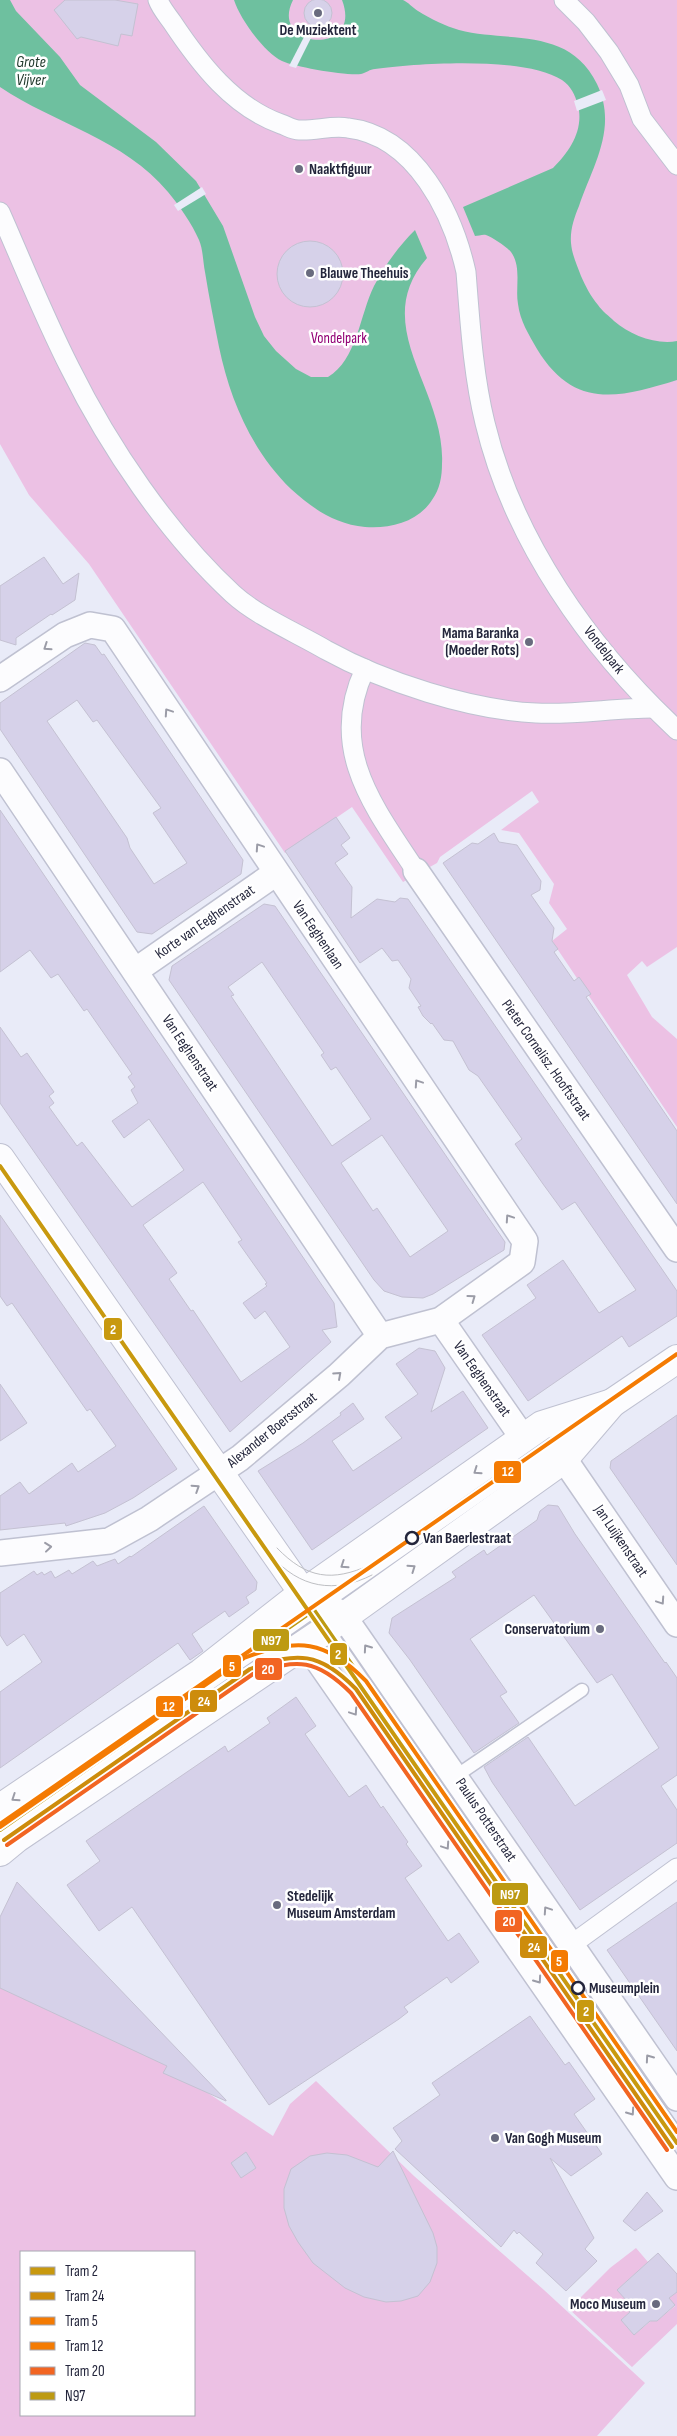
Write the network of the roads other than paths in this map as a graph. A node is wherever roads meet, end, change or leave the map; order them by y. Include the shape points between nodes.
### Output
1 (158, 0) edge
2 (564, 0) edge
3 (677, 165) edge
4 (0, 212) edge
5 (365, 669) junction
6 (0, 679) edge
7 (653, 708) junction
8 (677, 730) edge
9 (0, 771) edge
10 (416, 871) joint
11 (276, 872) junction
12 (135, 971) junction
13 (0, 1158) edge
14 (677, 1249) edge
15 (522, 1262) joint
16 (441, 1320) junction
17 (380, 1336) junction
18 (677, 1359) edge
19 (612, 1403) junction
20 (523, 1438) junction
21 (564, 1459) junction
22 (219, 1472) junction
23 (0, 1553) edge
24 (317, 1616) junction
25 (677, 1624) edge
26 (259, 1649) junction
27 (582, 1690) dead end
28 (456, 1776) junction
29 (0, 1808) edge
30 (0, 1830) edge
31 (0, 1852) edge
32 (677, 1868) edge
33 (571, 1945) junction
34 (677, 2098) edge
35 (677, 2135) edge
36 (677, 2177) edge

1 - 7 street, Vondelpark via 187,46 224,89 261,117 298,130 331,127 370,133 411,162 434,188 462,254 483,414 493,452 520,522 556,586
2 - 3 street via 609,52 629,85 642,119
4 - 5 street via 66,360 103,429 178,535 234,595 266,616
5 - 7 street via 411,687 496,708 536,713
5 - 10 street via 356,688 351,713 355,768 367,796
11 -> 6 street, Van Eeghenlaan via 113,629 90,625 65,635
7 - 8 street, Vondelpark
9 - 12 street, Van Eeghenstraat
10 - 14 street, Pieter Cornelisz. Hooftstraat
11 - 12 street, Korte van Eeghenstraat
15 -> 11 street, Van Eeghenlaan via 524,1241
12 - 17 street, Van Eeghenstraat
13 - 22 street
16 -> 15 street, Alexander Boersstraat
16 - 17 street, Alexander Boersstraat
16 - 20 street, Van Eeghenstraat
22 -> 17 street, Alexander Boersstraat via 339,1375
18 - 19 street
19 - 20 street via 542,1425
19 - 21 street
19 - 24 lane
20 -> 24 street
24 -> 21 street
21 -> 25 street, Jan Luijkenstraat
23 -> 22 street, Alexander Boersstraat via 109,1541
22 - 24 street
24 - 26 lane
24 - 26 lane via 282,1643
28 -> 24 street, Paulus Potterstraat
24 -> 29 street via 201,1673
24 - 31 street
24 - 35 lane, Paulus Potterstraat
24 -> 36 street
26 - 30 lane
27 - 28 lane
33 -> 28 street, Paulus Potterstraat
32 - 33 street
34 -> 33 street, Paulus Potterstraat

